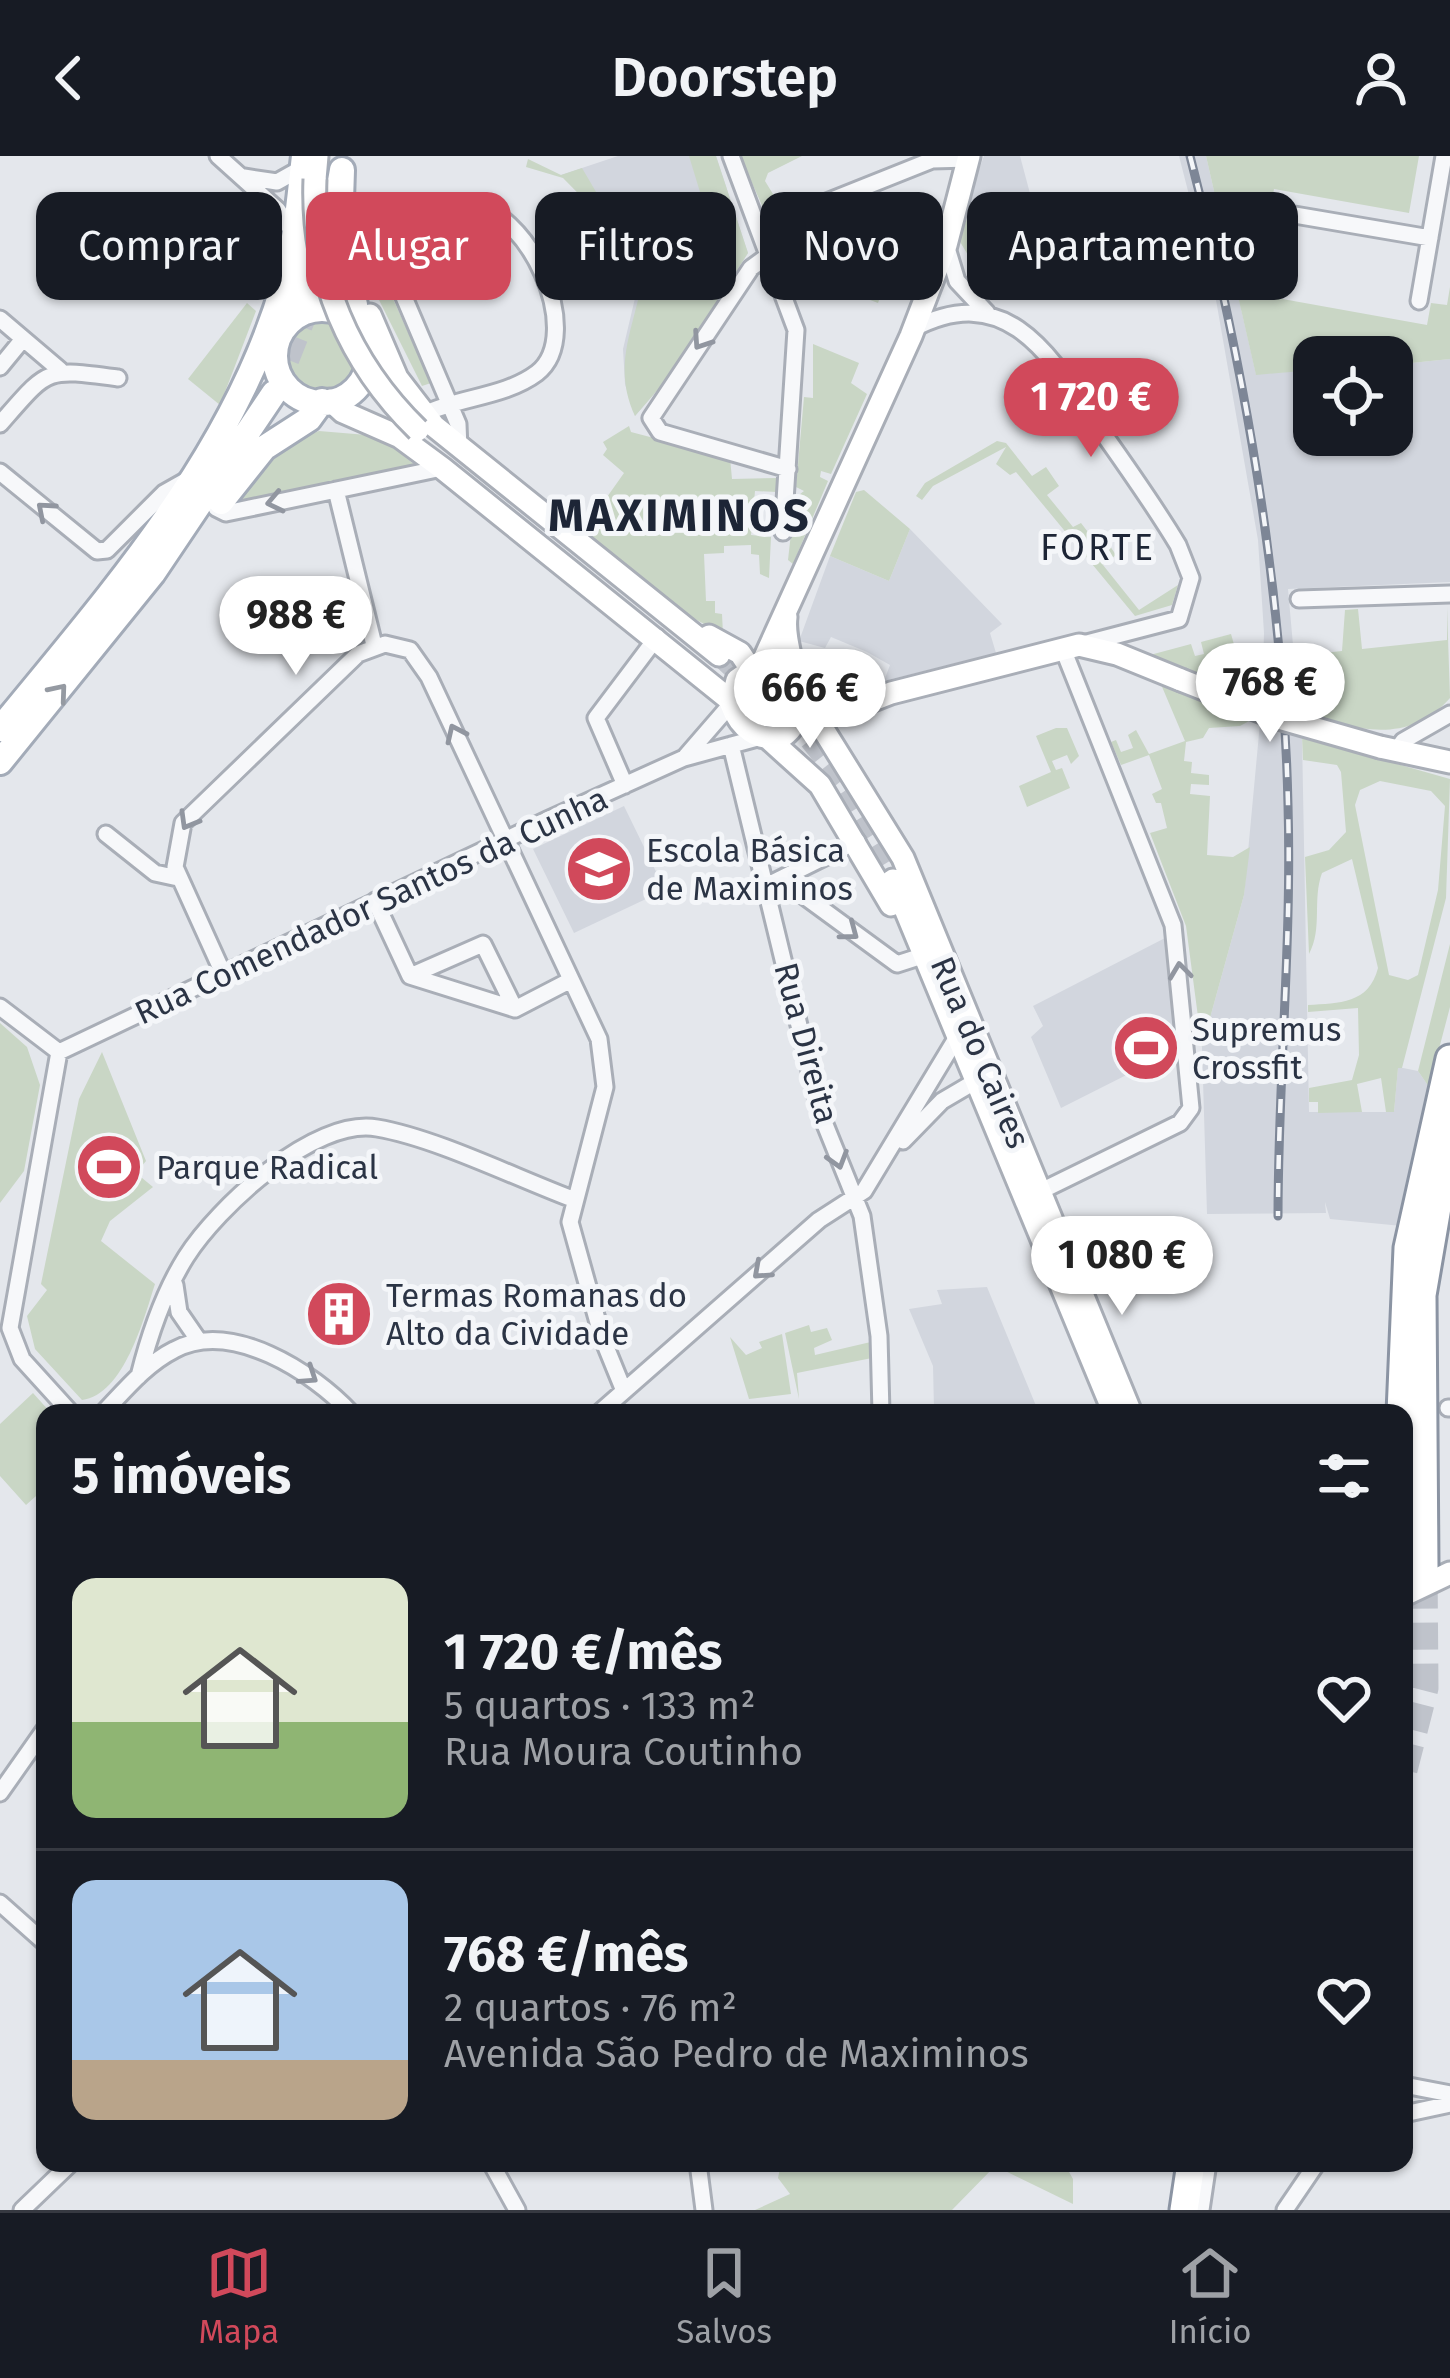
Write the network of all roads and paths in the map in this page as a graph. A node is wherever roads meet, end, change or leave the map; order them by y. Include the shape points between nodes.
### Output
1 (218, 156) edge
2 (334, 156) edge
3 (347, 156) edge
4 (730, 156) edge
5 (1444, 156) edge
6 (936, 158) edge
7 (969, 158) edge
8 (309, 165) edge
9 (241, 176) junction
10 (328, 192) edge
11 (347, 192) edge
12 (959, 193) junction
13 (1298, 216) edge
14 (759, 229) joint
15 (511, 232) edge
16 (295, 236) junction
17 (1430, 238) junction
18 (946, 245) junction
19 (760, 262) edge
20 (312, 297) joint
21 (364, 300) edge
22 (405, 300) edge
23 (784, 300) edge
24 (1419, 301) dead end
25 (989, 315) junction
26 (0, 319) edge
27 (914, 329) junction
28 (22, 339) junction
29 (374, 339) junction
30 (269, 345) junction
31 (0, 367) edge
32 (60, 370) junction
33 (118, 378) dead end
34 (274, 393) tunnel mouth
35 (488, 394) junction
36 (326, 400) junction
37 (448, 402) junction
38 (352, 417) junction
39 (421, 422) junction
40 (0, 424) edge
41 (300, 424) junction
42 (458, 424) junction
43 (460, 449) junction
44 (442, 468) junction
45 (788, 469) junction
46 (848, 470) junction
47 (0, 472) edge
48 (198, 473) junction
49 (336, 490) junction
50 (216, 508) junction
51 (520, 532) junction
52 (783, 532) dead end
53 (596, 564) junction
54 (153, 573) junction
55 (1450, 594) edge
56 (1299, 599) dead end
57 (787, 609) junction
58 (773, 630) junction
59 (657, 637) junction
60 (374, 645) junction
61 (1071, 647) junction
62 (716, 660) junction
63 (755, 670) junction
64 (799, 704) junction
65 (727, 705) junction
66 (855, 708) junction
67 (1450, 714) edge
68 (0, 729) edge
69 (765, 738) junction
70 (731, 745) junction
71 (1388, 749) junction
72 (684, 758) junction
73 (0, 762) edge
74 (1450, 762) edge
75 (847, 765) junction
76 (625, 784) junction
77 (106, 834) dead end
78 (505, 839) junction
79 (857, 842) junction
80 (796, 872) junction
81 (178, 878) junction
82 (893, 880) tunnel mouth
83 (768, 885) junction
84 (375, 901) junction
85 (922, 956) junction
86 (224, 974) junction
87 (410, 976) junction
88 (571, 980) junction
89 (0, 1007) edge
90 (515, 1009) junction
91 (957, 1036) junction
92 (59, 1052) junction
93 (1450, 1059) edge
94 (976, 1081) junction
95 (1450, 1131) edge
96 (885, 1160) junction
97 (1040, 1192) junction
98 (575, 1200) junction
99 (854, 1200) junction
100 (178, 1274) junction
101 (199, 1342) junction
102 (139, 1376) junction
103 (625, 1391) junction
104 (63, 1404) edge
105 (112, 1404) edge
106 (343, 1404) edge
107 (610, 1404) edge
108 (880, 1404) edge
109 (1110, 1404) edge
110 (1127, 1404) edge
111 (1401, 1404) edge
112 (1426, 1571) tunnel mouth
113 (36, 1742) edge
114 (0, 1793) edge
115 (0, 1903) edge
116 (36, 1935) edge
117 (1413, 2087) edge
118 (1450, 2094) edge
119 (1450, 2104) edge
120 (1413, 2112) edge
121 (62, 2172) edge
122 (496, 2172) edge
123 (699, 2172) edge
124 (1174, 2172) edge
125 (1177, 2172) edge
126 (1207, 2172) edge
127 (1310, 2172) edge
128 (22, 2210) edge
129 (518, 2210) edge
130 (704, 2210) edge
131 (1166, 2210) edge
132 (1184, 2210) edge
133 (1201, 2210) edge
134 (1285, 2210) edge

1 - 9 street
2 - 10 main road
3 - 11 main road
4 - 14 street
5 - 17 street
6 - 7 street
6 - 14 street
7 - 12 main road
8 - 9 street via 277,182
8 - 16 main road
8 - 39 main road, bridge via 320,254 339,317 365,368
9 - 16 street
12 - 18 main road
12 - 46 main road
13 - 17 street
15 - 35 street via 530,250 553,304 552,348 536,373
16 - 30 main road
17 - 24 street
18 - 25 street via 957,281
18 - 27 main road
19 -> 45 street via 652,423
20 - 20 main road via 304,297 321,195 307,194 283,314 318,302 355,304 340,231 342,170 320,296
21 - 29 main road
22 - 37 street
23 - 45 street via 797,339
25 - 27 street via 946,314
25 - 61 street via 1043,349 1162,518 1191,578 1179,619
26 - 28 street
27 - 46 main road
28 - 31 street
28 - 32 street
29 - 30 main road via 353,319 322,310 293,321
29 - 36 main road via 361,381
29 - 39 main road
30 - 36 main road via 281,386
30 - 48 main road
32 - 33 street
32 - 40 street via 42,377
34 - 54 main road
35 - 37 street
35 - 42 street
36 - 38 main road
36 - 41 main road
37 - 39 street
37 - 42 street
38 - 41 main road
38 - 44 main road via 400,437
39 - 43 main road
39 - 53 main road
41 - 50 main road via 264,448
42 - 43 street
43 - 53 main road
44 - 49 street
44 - 51 main road
45 - 52 street
46 - 57 main road
48 -> 47 street via 98,550
48 - 68 main road
49 -> 50 street via 226,513
49 - 60 street
50 - 54 main road
51 - 53 main road
51 - 59 main road
53 - 62 main road
73 -> 54 main road
55 - 56 street
57 - 58 main road
57 - 64 main road via 785,648
58 - 62 main road
58 - 63 main road
59 - 62 main road
59 - 76 street via 596,718
78 -> 60 street via 418,659 401,646
60 -> 81 street via 196,805 176,843
61 - 66 main road
61 - 71 main road, bridge via 1118,653 1275,716
97 -> 61 street via 1189,1115 1187,1032 1168,912
62 - 63 main road
62 - 65 main road
63 - 64 main road via 780,676
63 - 65 main road via 737,680
64 - 66 main road
64 - 69 main road via 790,732
64 - 75 main road, Rua do Caires
65 - 69 main road
65 - 72 street, Rua Comendador Santos da Cunha
66 - 75 main road via 844,738
67 - 71 street
69 - 70 street, Rua Comendador Santos da Cunha
69 - 79 main road, Rua do Caires via 820,785
70 - 72 street, Rua Comendador Santos da Cunha
70 - 83 street, Rua Direita
71 - 74 main road
72 - 76 street, Rua Comendador Santos da Cunha
75 - 97 main road, Rua do Caires via 909,870
76 - 78 street, Rua Comendador Santos da Cunha
77 - 81 street via 155,873
78 - 84 street, Rua Comendador Santos da Cunha
78 - 88 street
79 - 80 street
79 - 85 main road, Rua do Caires
80 - 83 street
80 -> 85 street via 800,893 853,936 897,964
81 - 86 street
82 - 85 main road, Rua do Caires
83 -> 99 street, Rua Direita via 820,1112
84 - 86 street, Rua Comendador Santos da Cunha
84 - 87 street
85 - 91 main road, Rua do Caires
86 - 92 street, Rua Comendador Santos da Cunha
87 - 90 street
87 - 90 street via 483,944
88 - 90 street
88 - 98 street via 599,1039 605,1087
89 - 92 street
91 - 94 main road, Rua do Caires
91 - 96 street
92 - 104 street via 10,1328 22,1359
93 - 111 highway via 1411,1229
94 - 96 street via 942,1101
94 - 109 main road, Rua do Caires
95 - 112 highway via 1422,1295
96 - 99 street
97 - 110 main road, Rua do Caires
98 - 100 street via 369,1127 292,1153 212,1225
98 - 103 street via 570,1222
99 -> 103 street via 819,1220
99 - 108 street, Rua Direita via 874,1289
100 - 101 street via 179,1312
100 - 102 street
101 - 102 street
101 -> 106 street via 274,1354
102 - 105 street
103 - 107 street
113 - 114 street
115 - 116 street
117 - 118 street
119 - 120 street
121 - 128 street
122 - 129 street
123 - 130 street
124 - 131 highway
125 - 132 highway
126 - 133 street
127 - 134 street

